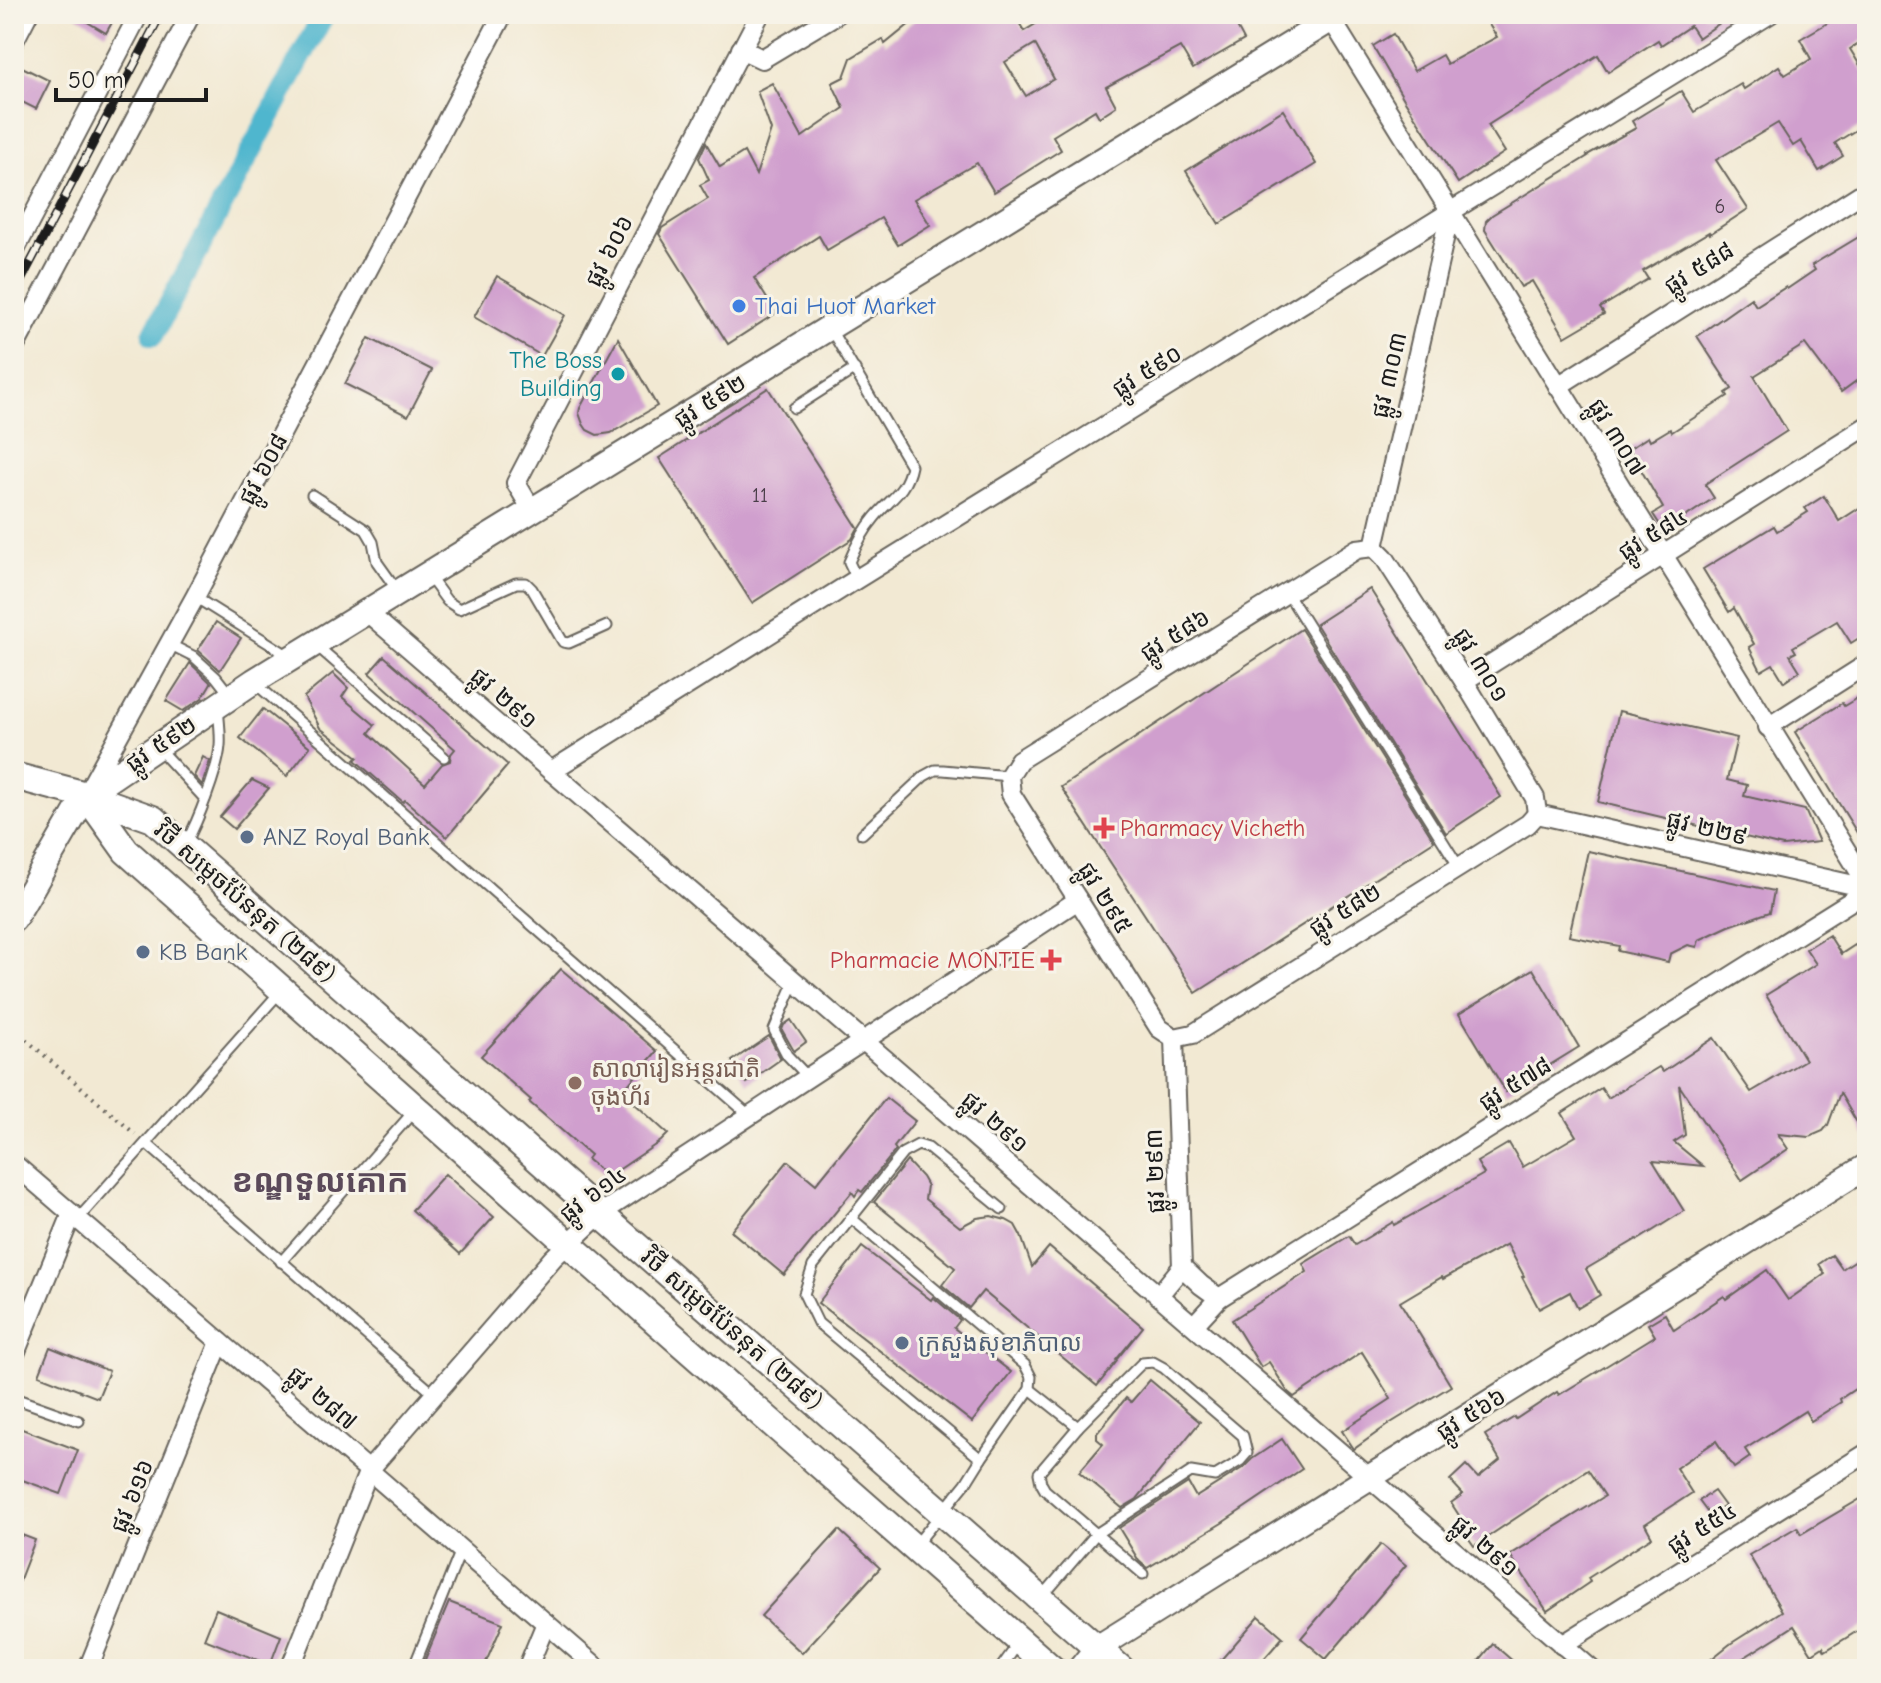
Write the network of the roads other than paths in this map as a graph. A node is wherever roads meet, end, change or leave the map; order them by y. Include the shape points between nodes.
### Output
1 (28, 14) edge
2 (139, 14) edge
3 (191, 14) edge
4 (503, 14) edge
5 (760, 14) edge
6 (837, 14) edge
7 (1770, 14) edge
8 (1333, 16) edge
9 (14, 41) edge
10 (741, 49) junction
11 (1867, 190) edge
12 (1450, 213) junction
13 (14, 252) edge
14 (829, 328) junction
15 (14, 348) edge
16 (855, 369) junction
17 (1558, 386) junction
18 (794, 408) dead end
19 (1867, 426) edge
20 (312, 495) dead end
21 (532, 510) junction
22 (1374, 547) junction
23 (1663, 557) junction
24 (428, 575) junction
25 (857, 579) junction
26 (399, 592) junction
27 (1288, 594) junction
28 (195, 597) junction
29 (367, 612) junction
30 (607, 626) dead end
31 (169, 644) junction
32 (315, 645) junction
33 (292, 658) junction
34 (1867, 664) edge
35 (254, 681) junction
36 (1464, 681) junction
37 (224, 700) junction
38 (1768, 727) junction
39 (156, 746) junction
40 (444, 757) dead end
41 (551, 771) junction
42 (14, 776) edge
43 (1009, 776) junction
44 (86, 795) junction
45 (205, 799) junction
46 (1537, 814) junction
47 (862, 834) dead end
48 (184, 847) junction
49 (1459, 867) junction
50 (1867, 888) edge
51 (1078, 900) junction
52 (14, 919) edge
53 (795, 981) junction
54 (282, 990) junction
55 (1174, 1038) junction
56 (863, 1040) junction
57 (808, 1077) junction
58 (416, 1108) junction
59 (749, 1115) junction
60 (146, 1143) junction
61 (14, 1164) edge
62 (1867, 1166) edge
63 (1002, 1209) dead end
64 (600, 1214) junction
65 (75, 1217) junction
66 (851, 1218) junction
67 (567, 1243) junction
68 (281, 1262) junction
69 (1182, 1267) junction
70 (1159, 1295) junction
71 (1219, 1298) junction
72 (1194, 1325) junction
73 (220, 1342) junction
74 (14, 1356) edge
75 (1030, 1389) junction
76 (434, 1394) junction
77 (14, 1398) edge
78 (824, 1410) junction
79 (79, 1421) dead end
80 (1078, 1427) junction
81 (794, 1443) junction
82 (1867, 1453) edge
83 (981, 1459) junction
84 (369, 1470) junction
85 (1370, 1478) junction
86 (943, 1513) junction
87 (1096, 1534) junction
88 (913, 1548) junction
89 (461, 1550) junction
90 (1143, 1574) dead end
91 (1040, 1599) junction
92 (546, 1623) junction
93 (1020, 1641) junction
94 (1562, 1645) junction
95 (1097, 1648) junction
96 (88, 1669) edge
97 (290, 1669) edge
98 (413, 1669) edge
99 (527, 1669) edge
100 (599, 1669) edge
101 (1000, 1669) edge
102 (1052, 1669) edge
103 (1080, 1669) edge
104 (1121, 1669) edge
105 (1591, 1669) edge

1 - 9 street
2 - 13 street
3 - 15 street
4 - 28 street, ផ្លូវ ៦០៨
5 - 10 street, ផ្លូវ ៦០៦
6 - 10 street via 762,59
7 - 12 street, ផ្លូវ ៥៩០
8 - 12 street, ផ្លូវ ៣០៧
8 - 14 street, ផ្លូវ ៥៩២
10 - 21 street, ផ្លូវ ៦០៦ via 516,483
11 - 17 street, ផ្លូវ ៥៨៨
12 - 17 street, ផ្លូវ ៣០៧
12 - 22 street, ផ្លូវ ៣០៣
12 - 25 street, ផ្លូវ ៥៩០
14 - 16 lane
14 - 21 street, ផ្លូវ ៥៩២
16 - 18 lane
16 - 25 lane via 911,466 897,496 859,538 849,562
17 - 23 street, ផ្លូវ ៣០៧
19 - 23 street, ផ្លូវ ៥៨៤
20 - 26 lane via 366,530 377,562
21 - 24 street, ផ្លូវ ៥៩២
22 - 27 street, ផ្លូវ ៥៨៦ via 1357,549
22 - 36 street, ផ្លូវ ៣០១
23 - 36 street, ផ្លូវ ៥៨៤
23 - 38 street, ផ្លូវ ៣០៧
24 - 26 street, ផ្លូវ ៥៩២
24 - 30 lane via 459,609 526,583 563,642
25 - 41 street, ផ្លូវ ៥៩០
26 - 29 street, ផ្លូវ ៥៩២
27 - 43 street, ផ្លូវ ៥៨៦ via 1019,760
27 - 49 lane
28 - 31 street, ផ្លូវ ៦០៨
28 - 33 lane
29 - 32 street, ផ្លូវ ៥៩២
29 - 41 street, ផ្លូវ ២៩១
31 - 37 lane via 216,677
31 - 44 street, ផ្លូវ ៦០៨
32 - 33 street, ផ្លូវ ៥៩២
32 - 40 lane
33 - 35 street, ផ្លូវ ៥៩២
34 - 38 street
35 - 37 street, ផ្លូវ ៥៩២
35 - 59 lane
36 - 46 street, ផ្លូវ ៣០១ via 1535,798
37 - 39 street, ផ្លូវ ៥៩២
37 - 45 lane via 220,747
38 - 50 street, ផ្លូវ ៣០៧
39 - 44 street, ផ្លូវ ៥៩២
39 - 45 lane
41 - 53 street, ផ្លូវ ២៩១
42 - 44 main road
43 - 47 lane via 935,770
43 - 51 street, ផ្លូវ ២៩៥ via 1011,794
44 - 48 main road, វិថី សម្តេចប៉ែននុត (២៨៩) via 153,819
44 - 52 street, ផ្លូវ ៦០៨
44 - 54 main road, វិថី សម្តេចប៉ែននុត (២៨៩) via 126,851
45 - 48 lane
46 - 49 street, ផ្លូវ ៥៨២
46 - 50 street, ផ្លូវ ២២៩
48 - 64 main road, វិថី សម្តេចប៉ែននុត (២៨៩)
49 - 55 street, ផ្លូវ ៥៨២ via 1193,1034
50 - 71 street, ផ្លូវ ៥៧៨
51 - 55 street, ផ្លូវ ២៩៥ via 1159,1028
51 - 56 street, ផ្លូវ ៦១៤
53 - 56 street, ផ្លូវ ២៩១
53 - 57 lane via 774,1030 787,1055
54 - 58 main road, វិថី សម្តេចប៉ែននុត (២៨៩)
54 - 60 lane
55 - 69 street, ផ្លូវ ២៩៣
56 - 57 street, ផ្លូវ ៦១៤
56 - 70 street, ផ្លូវ ២៩១
57 - 59 street, ផ្លូវ ៦១៤
58 - 67 main road, វិថី សម្តេចប៉ែននុត (២៨៩)
58 - 68 lane
59 - 64 street, ផ្លូវ ៦១៤
60 - 65 lane
60 - 68 lane
61 - 65 street, ផ្លូវ ២៨៧
62 - 85 street, ផ្លូវ ៥៦៦
63 - 66 lane via 918,1145 903,1153
64 - 67 street, ផ្លូវ ៦១៤
64 - 78 main road, វិថី សម្តេចប៉ែននុត (២៨៩)
65 - 73 street, ផ្លូវ ២៨៧
65 - 74 street
66 - 75 lane via 1025,1365
66 - 83 lane via 813,1266 804,1294 818,1323
67 - 76 street, ផ្លូវ ៦១៤
67 - 81 main road, វិថី សម្តេចប៉ែននុត (២៨៩)
68 - 76 lane
69 - 70 street
69 - 71 street
70 - 72 street, ផ្លូវ ២៩១
71 - 72 street, ផ្លូវ ៥៧៨
72 - 85 street, ផ្លូវ ២៩១
73 - 84 street, ផ្លូវ ២៨៧
73 - 96 street, ផ្លូវ ៦១៦
75 - 80 lane
75 - 83 lane
76 - 84 street, ផ្លូវ ៦១៤
77 - 79 lane
78 - 81 main road
78 - 86 main road, វិថី សម្តេចប៉ែននុត (២៨៩)
80 - 87 lane via 1039,1473 1045,1490
80 - 87 lane via 1142,1363 1153,1362 1243,1436 1247,1453 1215,1476 1191,1472
81 - 88 main road, វិថី សម្តេចប៉ែននុត (២៨៩)
82 - 94 street, ផ្លូវ ៥៥៤
83 - 86 lane
84 - 89 street, ផ្លូវ ២៨៧
84 - 97 street, ផ្លូវ ៦១៤
85 - 94 street, ផ្លូវ ២៩១
85 - 95 street, ផ្លូវ ៥៦៦
86 - 88 lane
86 - 91 main road, វិថី សម្តេចប៉ែននុត (២៨៩)
87 - 90 lane
87 - 91 lane
88 - 93 main road, វិថី សម្តេចប៉ែននុត (២៨៩)
89 - 92 street, ផ្លូវ ២៨៧
89 - 98 lane
91 - 95 main road, វិថី សម្តេចប៉ែននុត (២៨៩)
92 - 99 street
92 - 100 street, ផ្លូវ ២៨៧
93 - 101 lane
93 - 102 main road, វិថី សម្តេចប៉ែននុត (២៨៩)
94 - 105 street, ផ្លូវ ២៩១
95 - 103 street, ផ្លូវ ៥៦៦
95 - 104 main road, វិថី សម្តេចប៉ែននុត (២៨៩)

